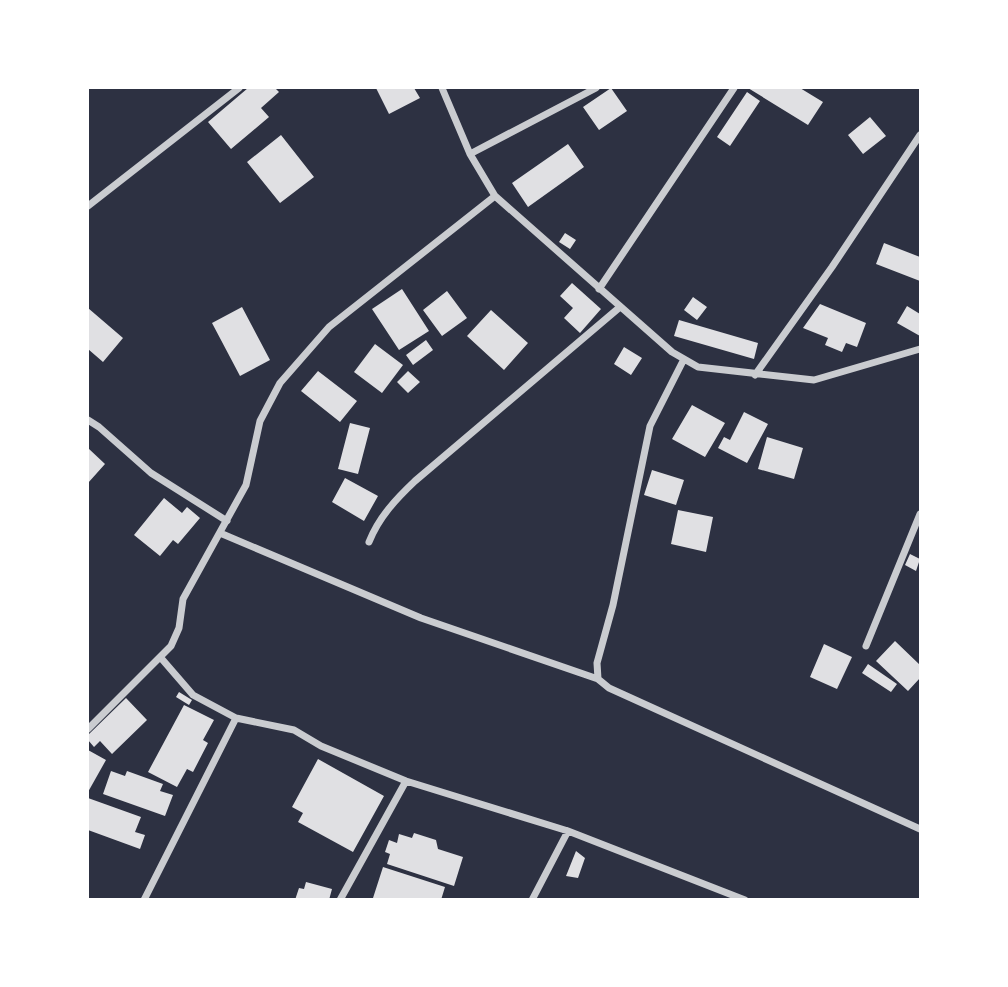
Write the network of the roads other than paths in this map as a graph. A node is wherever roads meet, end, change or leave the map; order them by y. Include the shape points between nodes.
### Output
1 (239, 88) edge
2 (442, 88) edge
3 (596, 88) edge
4 (734, 88) edge
5 (920, 135) edge
6 (470, 154) junction
7 (495, 196) junction
8 (88, 206) edge
9 (599, 289) junction
10 (620, 307) junction
11 (920, 349) edge
12 (684, 359) junction
13 (755, 375) junction
14 (88, 420) edge
15 (920, 514) edge
16 (227, 521) junction
17 (220, 533) junction
18 (369, 542) dead end
19 (866, 646) dead end
20 (161, 658) junction
21 (598, 679) junction
22 (236, 718) junction
23 (88, 729) edge
24 (406, 781) junction
25 (920, 829) edge
26 (568, 831) junction
27 (144, 900) edge
28 (340, 900) edge
29 (532, 900) edge
30 (745, 900) edge

1 - 8 street
2 - 6 street
3 - 6 street
4 - 9 street
5 - 13 street
6 - 7 street
7 - 9 street
7 - 16 street via 329,327 280,383 260,421 246,485
9 - 10 street
10 - 12 street
10 - 18 street via 405,490 381,517
11 - 13 street via 814,380
12 - 13 street via 698,367
12 - 21 street via 650,426 597,663
14 - 16 street via 152,473
15 - 19 street
16 - 17 street
17 - 20 street via 184,599 175,637
17 - 21 street via 421,618
20 - 22 street via 193,695
20 - 23 street
21 - 25 street via 609,688
22 - 24 street via 294,730
22 - 27 street
24 - 26 street
24 - 28 street
26 - 29 street
26 - 30 street

